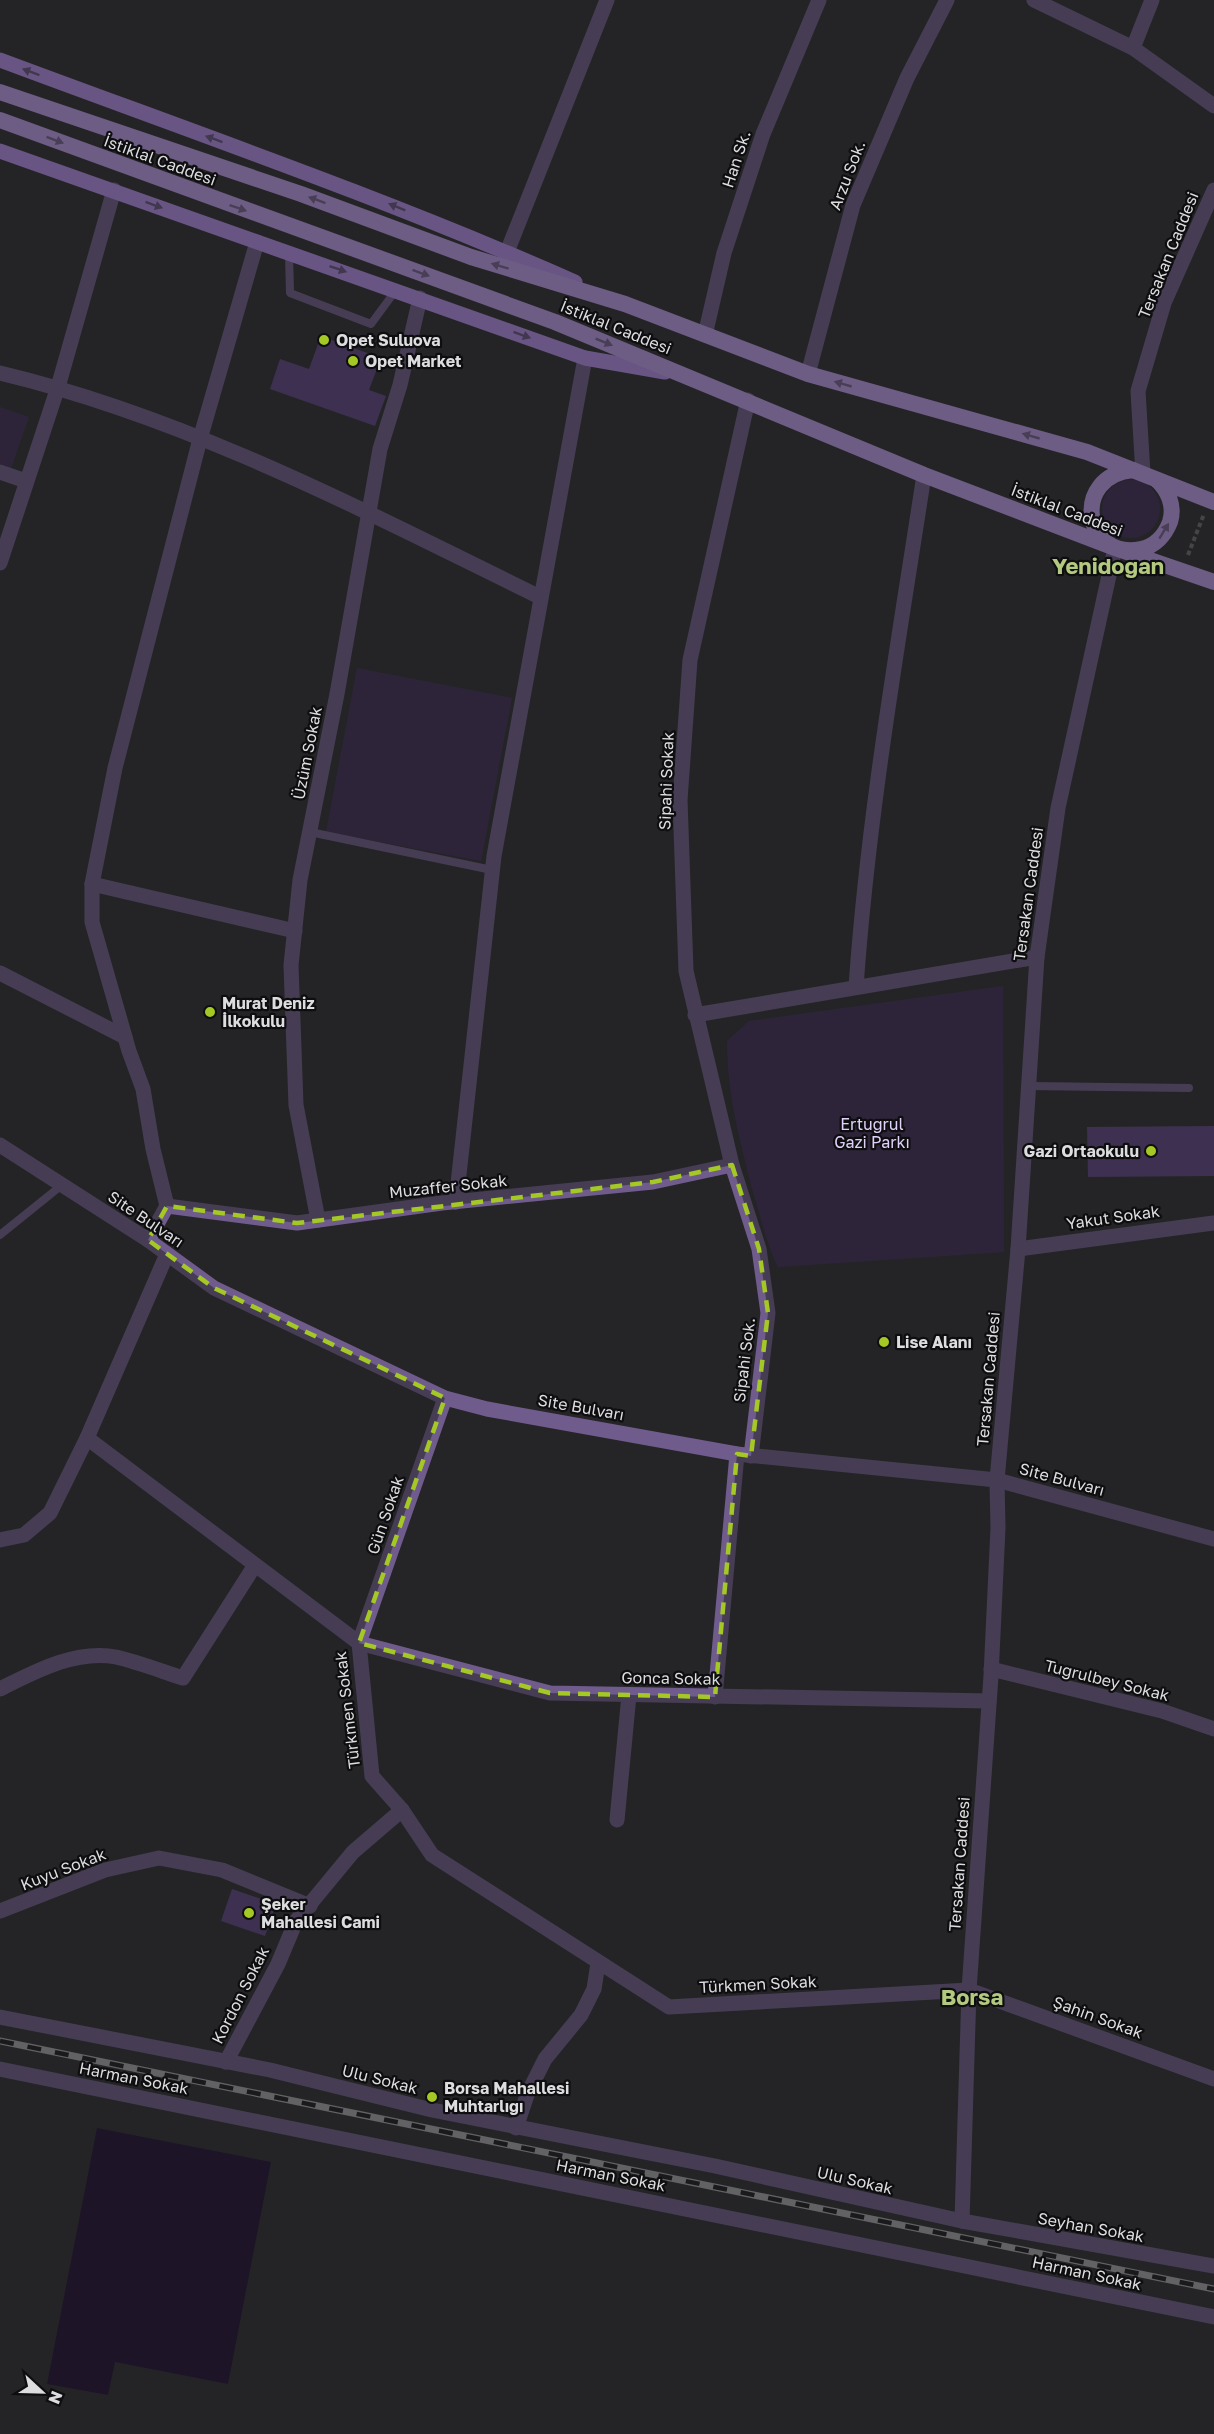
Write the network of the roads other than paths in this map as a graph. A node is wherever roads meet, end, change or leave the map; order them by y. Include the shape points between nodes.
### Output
1 (607, 0) edge
2 (819, 0) edge
3 (948, 0) edge
4 (1034, 0) edge
5 (1152, 0) edge
6 (1133, 48) junction
7 (0, 60) edge
8 (0, 92) edge
9 (1214, 106) edge
10 (0, 120) edge
11 (0, 150) edge
12 (114, 190) junction
13 (1214, 190) edge
14 (257, 242) junction
15 (289, 252) junction
16 (507, 252) junction
17 (397, 289) junction
18 (420, 298) junction
19 (625, 304) junction
20 (705, 335) junction
21 (585, 357) junction
22 (0, 373) edge
23 (808, 374) junction
24 (696, 378) junction
25 (58, 387) junction
26 (748, 400) junction
27 (200, 439) junction
28 (0, 472) edge
29 (924, 475) junction
30 (1144, 475) junction
31 (26, 481) junction
32 (1212, 501) edge
33 (367, 513) junction
34 (1115, 548) junction
35 (0, 563) edge
36 (1214, 582) edge
37 (540, 597) junction
38 (310, 832) junction
39 (492, 870) junction
40 (92, 884) junction
41 (295, 931) junction
42 (1037, 957) junction
43 (0, 973) edge
44 (856, 987) junction
45 (695, 1015) junction
46 (124, 1037) junction
47 (1029, 1086) junction
48 (1189, 1088) dead end
49 (0, 1145) edge
50 (732, 1165) junction
51 (62, 1185) junction
52 (456, 1202) junction
53 (167, 1206) junction
54 (318, 1220) junction
55 (1214, 1223) edge
56 (0, 1235) edge
57 (148, 1240) junction
58 (1018, 1249) junction
59 (167, 1254) junction
60 (445, 1398) junction
61 (87, 1438) junction
62 (744, 1455) junction
63 (998, 1480) junction
64 (1214, 1539) edge
65 (0, 1540) edge
66 (255, 1564) junction
67 (359, 1643) junction
68 (991, 1669) junction
69 (0, 1689) edge
70 (630, 1695) junction
71 (715, 1697) junction
72 (989, 1701) junction
73 (1214, 1729) edge
74 (402, 1810) junction
75 (617, 1820) dead end
76 (310, 1906) junction
77 (0, 1911) edge
78 (598, 1963) junction
79 (969, 1990) junction
80 (0, 2018) edge
81 (226, 2062) junction
82 (0, 2069) edge
83 (1214, 2079) edge
84 (516, 2128) junction
85 (962, 2221) junction
86 (1214, 2266) edge
87 (1214, 2317) edge

1 - 16 street
2 - 20 street, Han Sk. via 763,134 724,253
3 - 23 street, Arzu Sok. via 906,78 853,205
4 - 6 street
5 - 6 street
6 - 9 street
16 -> 7 main road via 323,178
19 -> 8 highway, İstiklal Caddesi via 471,257 301,194
10 -> 24 highway, İstiklal Caddesi via 555,322
11 - 12 main road
12 -> 14 main road
12 - 25 street
13 - 30 street, Tersakan Caddesi via 1164,303 1138,391
14 - 15 main road
14 - 27 street
15 -> 17 main road
15 - 17 lane via 290,293 371,324
16 - 19 main road
17 - 18 main road
18 -> 21 main road
18 - 33 street, Üzüm Sokak
19 - 20 highway, İstiklal Caddesi
20 - 23 highway, İstiklal Caddesi
21 - 24 main road
21 - 37 street
22 - 25 street
30 -> 23 highway, İstiklal Caddesi via 1088,452
24 - 26 highway, İstiklal Caddesi
25 - 27 street
25 - 31 street
26 - 29 highway, İstiklal Caddesi
26 - 45 street, Sipahi Sokak via 690,660 680,800 686,971
27 - 33 street
27 - 40 street via 115,768
28 - 31 street
29 - 34 highway, İstiklal Caddesi
29 - 44 street via 862,895
30 - 32 highway, İstiklal Caddesi
30 - 34 highway via 1110,476 1093,496 1092,522 1098,534
34 -> 30 highway via 1145,549 1166,531 1171,518 1167,492
31 - 35 street
33 - 37 street
33 - 38 street, Üzüm Sokak
34 - 36 highway, İstiklal Caddesi
34 - 42 street, Tersakan Caddesi via 1058,808
37 - 39 street
38 - 39 lane
38 - 41 street, Üzüm Sokak
39 - 52 street
40 - 41 street
40 - 46 street via 92,922
41 - 54 street, Üzüm Sokak via 291,965 296,1105
42 - 44 street
42 - 47 street, Tersakan Caddesi
43 - 46 street
44 - 45 street
45 - 50 street, Sipahi Sokak
46 - 53 street via 143,1089
47 - 48 lane
47 - 58 street, Tersakan Caddesi
49 - 51 street, Site Bulvarı
50 - 52 street, Muzaffer Sokak via 654,1182
50 - 62 street, Sipahi Sok. via 759,1249 768,1313
51 - 56 lane
51 - 57 street, Site Bulvarı
52 - 54 street, Muzaffer Sokak
53 - 54 street, Muzaffer Sokak via 297,1223
53 - 57 street
55 - 58 street, Yakut Sokak
57 - 59 street, Site Bulvarı
58 - 63 street, Tersakan Caddesi
59 - 60 street, Site Bulvarı via 214,1288
59 - 61 street
60 - 62 street, Site Bulvarı
60 - 67 street, Gün Sokak
61 - 65 street via 50,1513 24,1535
61 - 66 street, Türkmen Sokak
62 - 63 street, Site Bulvarı
62 - 71 street, Sipahi Sok.
63 - 64 street, Site Bulvarı
63 - 68 street, Tersakan Caddesi
66 - 67 street, Türkmen Sokak
66 - 69 street via 183,1678 114,1657 77,1657 33,1672
67 - 70 street, Gonca Sokak via 550,1693
67 - 74 street, Türkmen Sokak via 372,1776
68 - 72 street, Tersakan Caddesi
68 - 73 street, Tuğrulbey Sokak via 1161,1711
70 - 71 street, Gonca Sokak
70 - 75 street
71 - 72 street, Gonca Sokak
72 - 79 street, Tersakan Caddesi
74 - 76 street, Kordon Sokak via 353,1852
74 - 78 street, Türkmen Sokak via 432,1854
76 - 77 street, Kuyu Sokak via 222,1870 159,1858 105,1870
76 - 81 street, Kordon Sokak via 296,1921
78 - 79 street, Türkmen Sokak via 669,2007
78 - 84 street via 594,1989 581,2015 545,2059
79 - 83 street, Şahin Sokak
79 - 85 street, Tersakan Caddesi
80 - 81 street, Ulu Sokak
81 - 84 street, Ulu Sokak
82 - 87 street, Harman Sokak
84 - 85 street, Ulu Sokak via 715,2166
85 - 86 street, Seyhan Sokak

